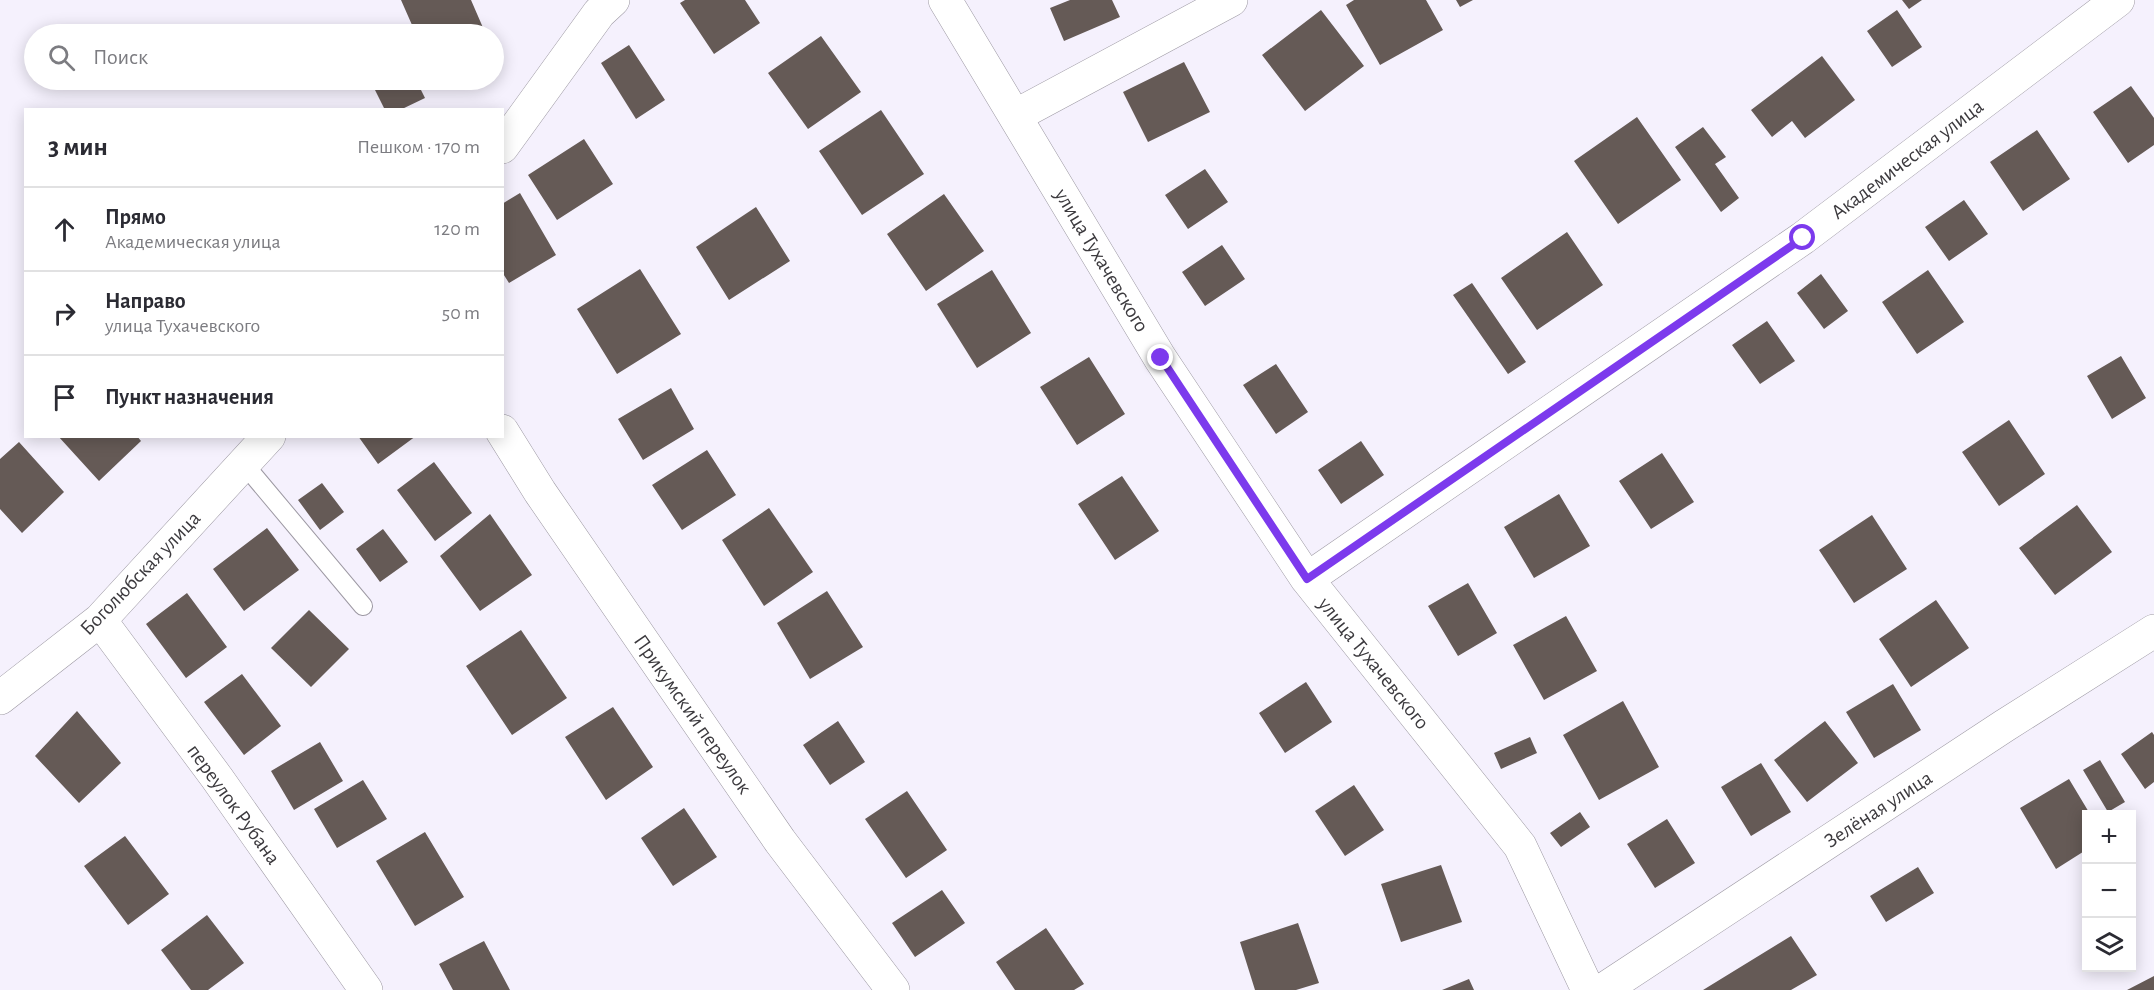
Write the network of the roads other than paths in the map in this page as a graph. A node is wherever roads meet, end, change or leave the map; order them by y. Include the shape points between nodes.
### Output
1 (613, 0) edge
2 (945, 0) edge
3 (1231, 0) edge
4 (2118, 0) edge
5 (1015, 116) junction
6 (504, 144) edge
7 (504, 434) edge
8 (267, 438) edge
9 (244, 464) junction
10 (1307, 579) junction
11 (363, 606) dead end
12 (100, 620) junction
13 (2154, 631) edge
14 (0, 698) edge
15 (366, 990) edge
16 (893, 990) edge
17 (1588, 990) edge
18 (1603, 990) edge

1 - 6 street via 598,13
2 - 5 street, улица Тухачевского
3 - 5 street
4 - 10 street, Академическая улица via 1803,238
5 - 10 street, улица Тухачевского via 1161,358
7 - 16 street, Прикумский переулок via 780,841
8 - 9 street, Боголюбская улица
9 - 11 lane
9 - 12 street, Боголюбская улица
10 - 17 street, улица Тухачевского via 1520,846
12 - 14 street, Боголюбская улица
12 - 15 street, переулок Рубана
13 - 18 street, Зелёная улица

